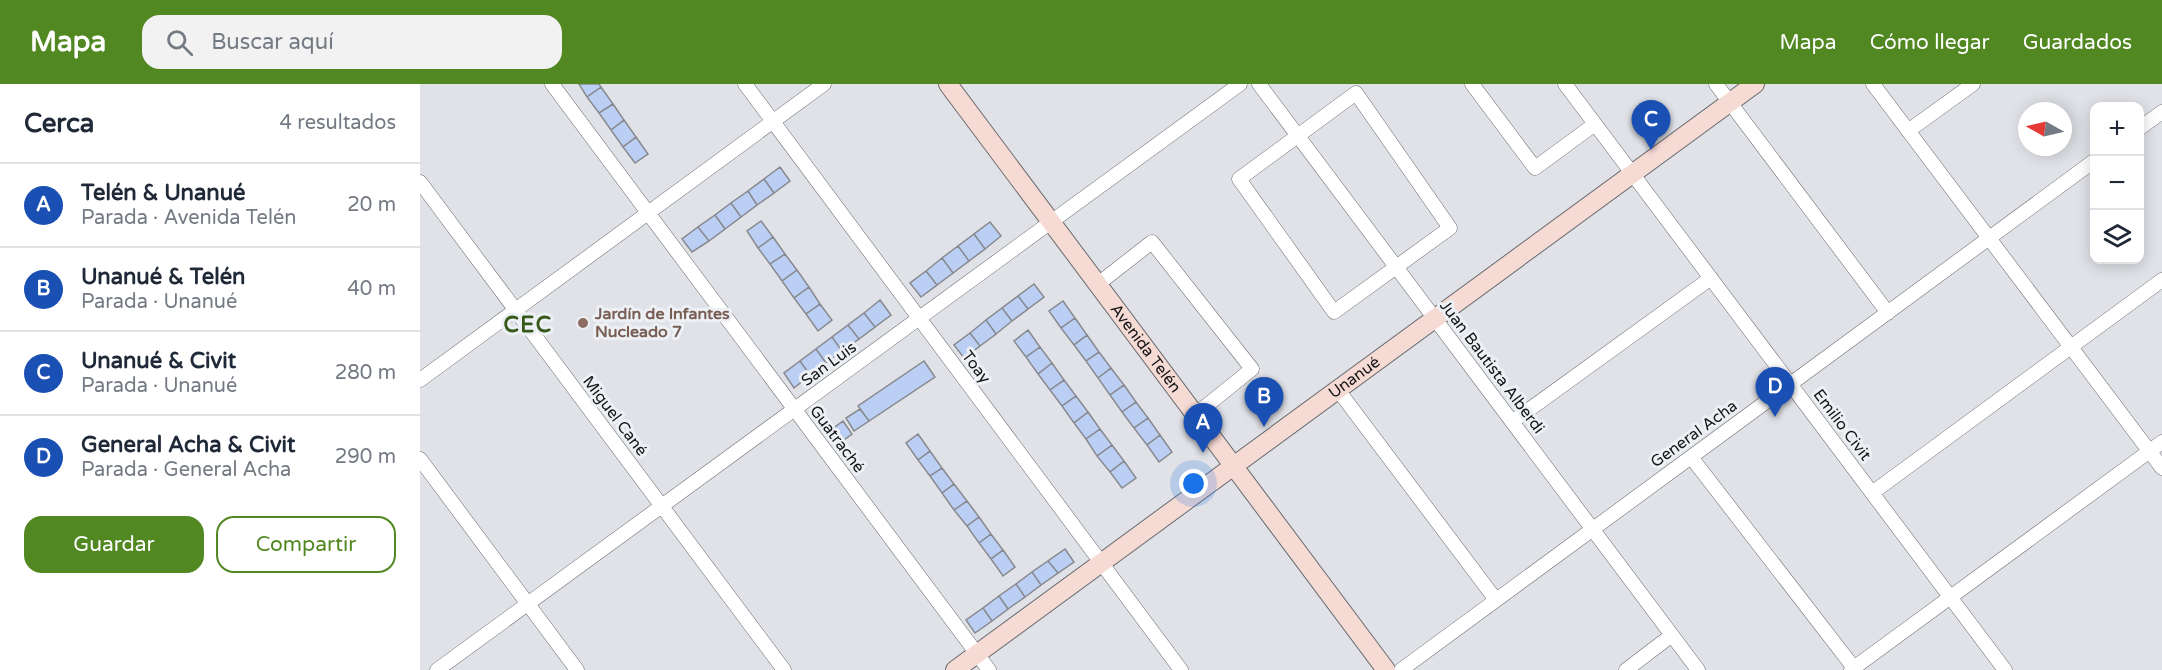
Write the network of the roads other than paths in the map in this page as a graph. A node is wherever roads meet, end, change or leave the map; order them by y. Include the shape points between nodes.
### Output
1 (552, 84) edge
2 (745, 84) edge
3 (824, 84) edge
4 (948, 84) edge
5 (1240, 84) edge
6 (1259, 84) edge
7 (1472, 84) edge
8 (1565, 84) edge
9 (1716, 84) edge
10 (1755, 84) edge
11 (1873, 84) edge
12 (1973, 84) edge
13 (1730, 102) junction
14 (2162, 112) edge
15 (773, 121) junction
16 (1595, 124) junction
17 (2144, 125) edge
18 (1908, 131) junction
19 (1298, 135) junction
20 (2090, 164) edge
21 (1633, 174) junction
22 (420, 182) edge
23 (648, 213) junction
24 (1051, 222) junction
25 (1989, 238) junction
26 (1396, 267) junction
27 (1711, 278) junction
28 (2162, 280) edge
29 (1098, 284) junction
30 (516, 310) junction
31 (1888, 313) junction
32 (919, 318) junction
33 (1435, 319) junction
34 (2071, 347) junction
35 (420, 380) edge
36 (1791, 384) junction
37 (1338, 390) junction
38 (794, 409) junction
39 (1195, 414) junction
40 (1512, 422) junction
41 (2162, 442) edge
42 (2149, 451) junction
43 (1691, 457) junction
44 (420, 459) edge
45 (1234, 466) junction
46 (2162, 468) edge
47 (1872, 493) junction
48 (662, 506) junction
49 (1593, 529) junction
50 (1101, 563) junction
51 (1950, 597) junction
52 (1496, 600) junction
53 (528, 604) junction
54 (1672, 635) junction
55 (977, 654) junction
56 (1852, 669) edge
57 (437, 670) edge
58 (577, 670) edge
59 (784, 670) edge
60 (955, 670) edge
61 (989, 670) edge
62 (1181, 670) edge
63 (1386, 670) edge
64 (1401, 670) edge
65 (1626, 670) edge
66 (1698, 670) edge
67 (2005, 670) edge

1 - 23 street, Guatraché
2 - 15 street, Toay
3 - 15 street
4 - 24 street, Avenida Telén
5 - 24 street, San Luis
6 - 19 street, Juan Bautista Alberdi
7 - 16 street via 1535,168
8 - 16 street, Emilio Civit
9 - 13 street
10 - 13 street, Unanué
11 - 18 street
12 - 18 street
13 - 21 street, Unanué
13 - 31 street
14 - 17 street
15 - 23 street
15 - 32 street, Toay
16 - 21 street, Emilio Civit
18 - 25 street
19 - 26 street, Juan Bautista Alberdi
19 - 26 street via 1356,93 1450,228
19 - 26 street via 1239,179 1334,312
20 - 25 street, General Acha
21 - 27 street, Emilio Civit
21 - 33 street, Unanué
22 - 30 street, Miguel Cané
23 - 30 street
23 - 38 street, Guatraché
24 - 29 street, Avenida Telén
24 - 32 street, San Luis
25 - 31 street, General Acha
25 - 34 street
26 - 33 street, Juan Bautista Alberdi
27 - 36 street, Emilio Civit
27 - 40 street
28 - 34 street
29 - 39 street, Avenida Telén
29 - 39 street via 1152,242 1252,369
30 - 35 street
30 - 48 street, Miguel Cané
31 - 36 street, General Acha
32 - 38 street, San Luis
32 - 50 street, Toay
33 - 37 street, Unanué
33 - 40 street, Juan Bautista Alberdi
34 - 42 street
34 - 47 street
36 - 43 street, General Acha
36 - 47 street, Emilio Civit
37 - 45 street, Unanué
37 - 52 street
38 - 48 street, San Luis
38 - 55 street, Guatraché
39 - 45 street, Avenida Telén
40 - 49 street, Juan Bautista Alberdi
41 - 42 street
42 - 46 street
42 - 51 street
43 - 49 street, General Acha
43 - 56 street
44 - 53 street
45 - 50 street, Unanué
45 - 63 street, Avenida Telén
47 - 51 street, Emilio Civit
48 - 53 street, San Luis
48 - 59 street, Miguel Cané
49 - 52 street, General Acha
49 - 54 street, Juan Bautista Alberdi
50 - 55 street, Unanué
50 - 62 street, Toay
51 - 56 street
51 - 67 street, Emilio Civit
52 - 64 street, General Acha
53 - 57 street, San Luis
53 - 58 street
54 - 65 street
54 - 66 street, Juan Bautista Alberdi
55 - 60 street, Unanué
55 - 61 street, Guatraché

